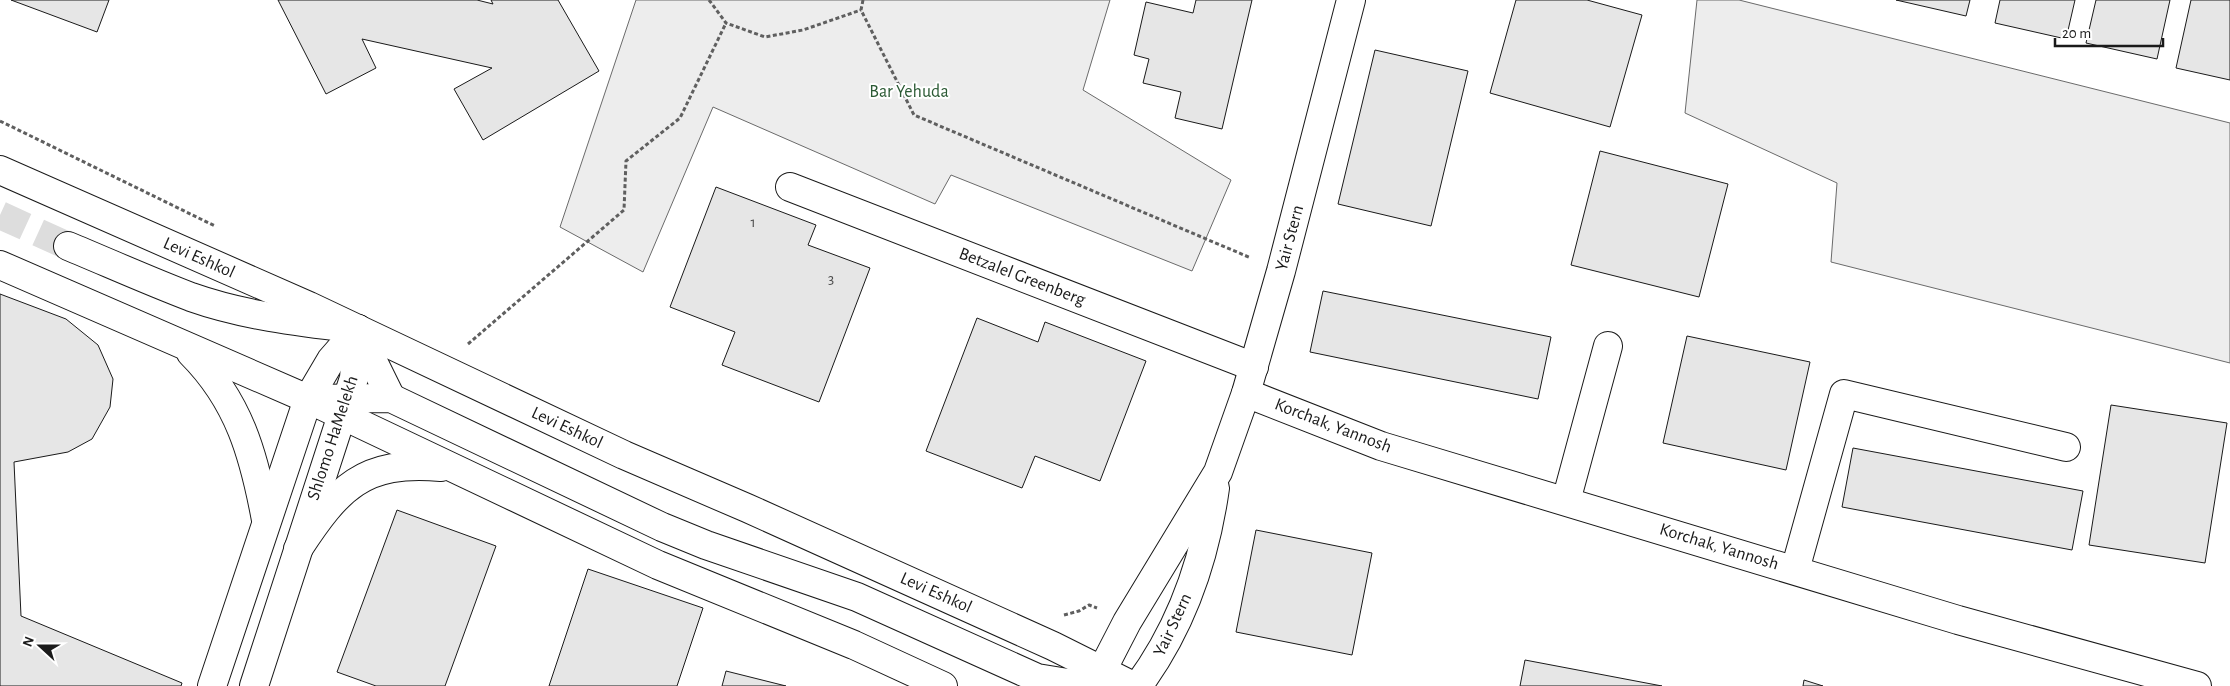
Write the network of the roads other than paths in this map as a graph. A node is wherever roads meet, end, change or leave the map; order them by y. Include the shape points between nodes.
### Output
1 (1351, 0) edge
2 (0, 170) edge
3 (790, 187) dead end
4 (68, 246) tunnel mouth
5 (0, 265) edge
6 (358, 329) junction
7 (185, 346) junction
8 (1608, 346) dead end
9 (1254, 367) junction
10 (1246, 393) junction
11 (391, 398) junction
12 (308, 400) junction
13 (344, 407) junction
14 (2066, 447) dead end
15 (462, 472) junction
16 (1218, 472) junction
17 (1566, 502) junction
18 (266, 520) junction
19 (298, 549) junction
20 (1795, 570) junction
21 (1093, 681) edge
22 (1039, 682) edge
23 (212, 686) edge
24 (254, 686) edge
25 (943, 686) edge
26 (1133, 686) edge
27 (1138, 686) edge
28 (2197, 686) edge

1 - 9 street, Yair Stern
2 - 6 street, Levi Eshkol
3 - 9 street, Betzalel Greenberg
4 - 6 street via 192,297 302,323
5 - 7 street
6 - 11 street
6 - 12 street, Shlomo HaMelekh via 331,360
6 - 13 street, Shlomo HaMelekh via 355,370
6 - 21 street, Levi Eshkol via 624,455 789,527
7 - 12 street
7 - 18 street via 212,375 235,412 254,463
8 - 17 street
9 - 10 street, Yair Stern
10 - 16 street, Yair Stern
10 - 17 street, Korchak, Yannosh via 1381,446
11 - 13 street
11 - 22 street via 662,527 857,597
12 - 13 street
12 - 18 street, Shlomo HaMelekh
13 - 15 street
13 - 19 street, Shlomo HaMelekh
14 - 20 street via 1844,394
15 - 19 street via 443,467 405,465 362,477 321,514
15 - 25 street via 658,565 854,645
16 - 21 street, Yair Stern
16 - 27 street, Yair Stern via 1212,514 1198,569 1168,641
17 - 20 street, Korchak, Yannosh
18 - 23 street, Shlomo HaMelekh
19 - 24 street, Shlomo HaMelekh
20 - 28 street, Korchak, Yannosh via 1958,620
21 - 22 street
21 - 26 street, Levi Eshkol

